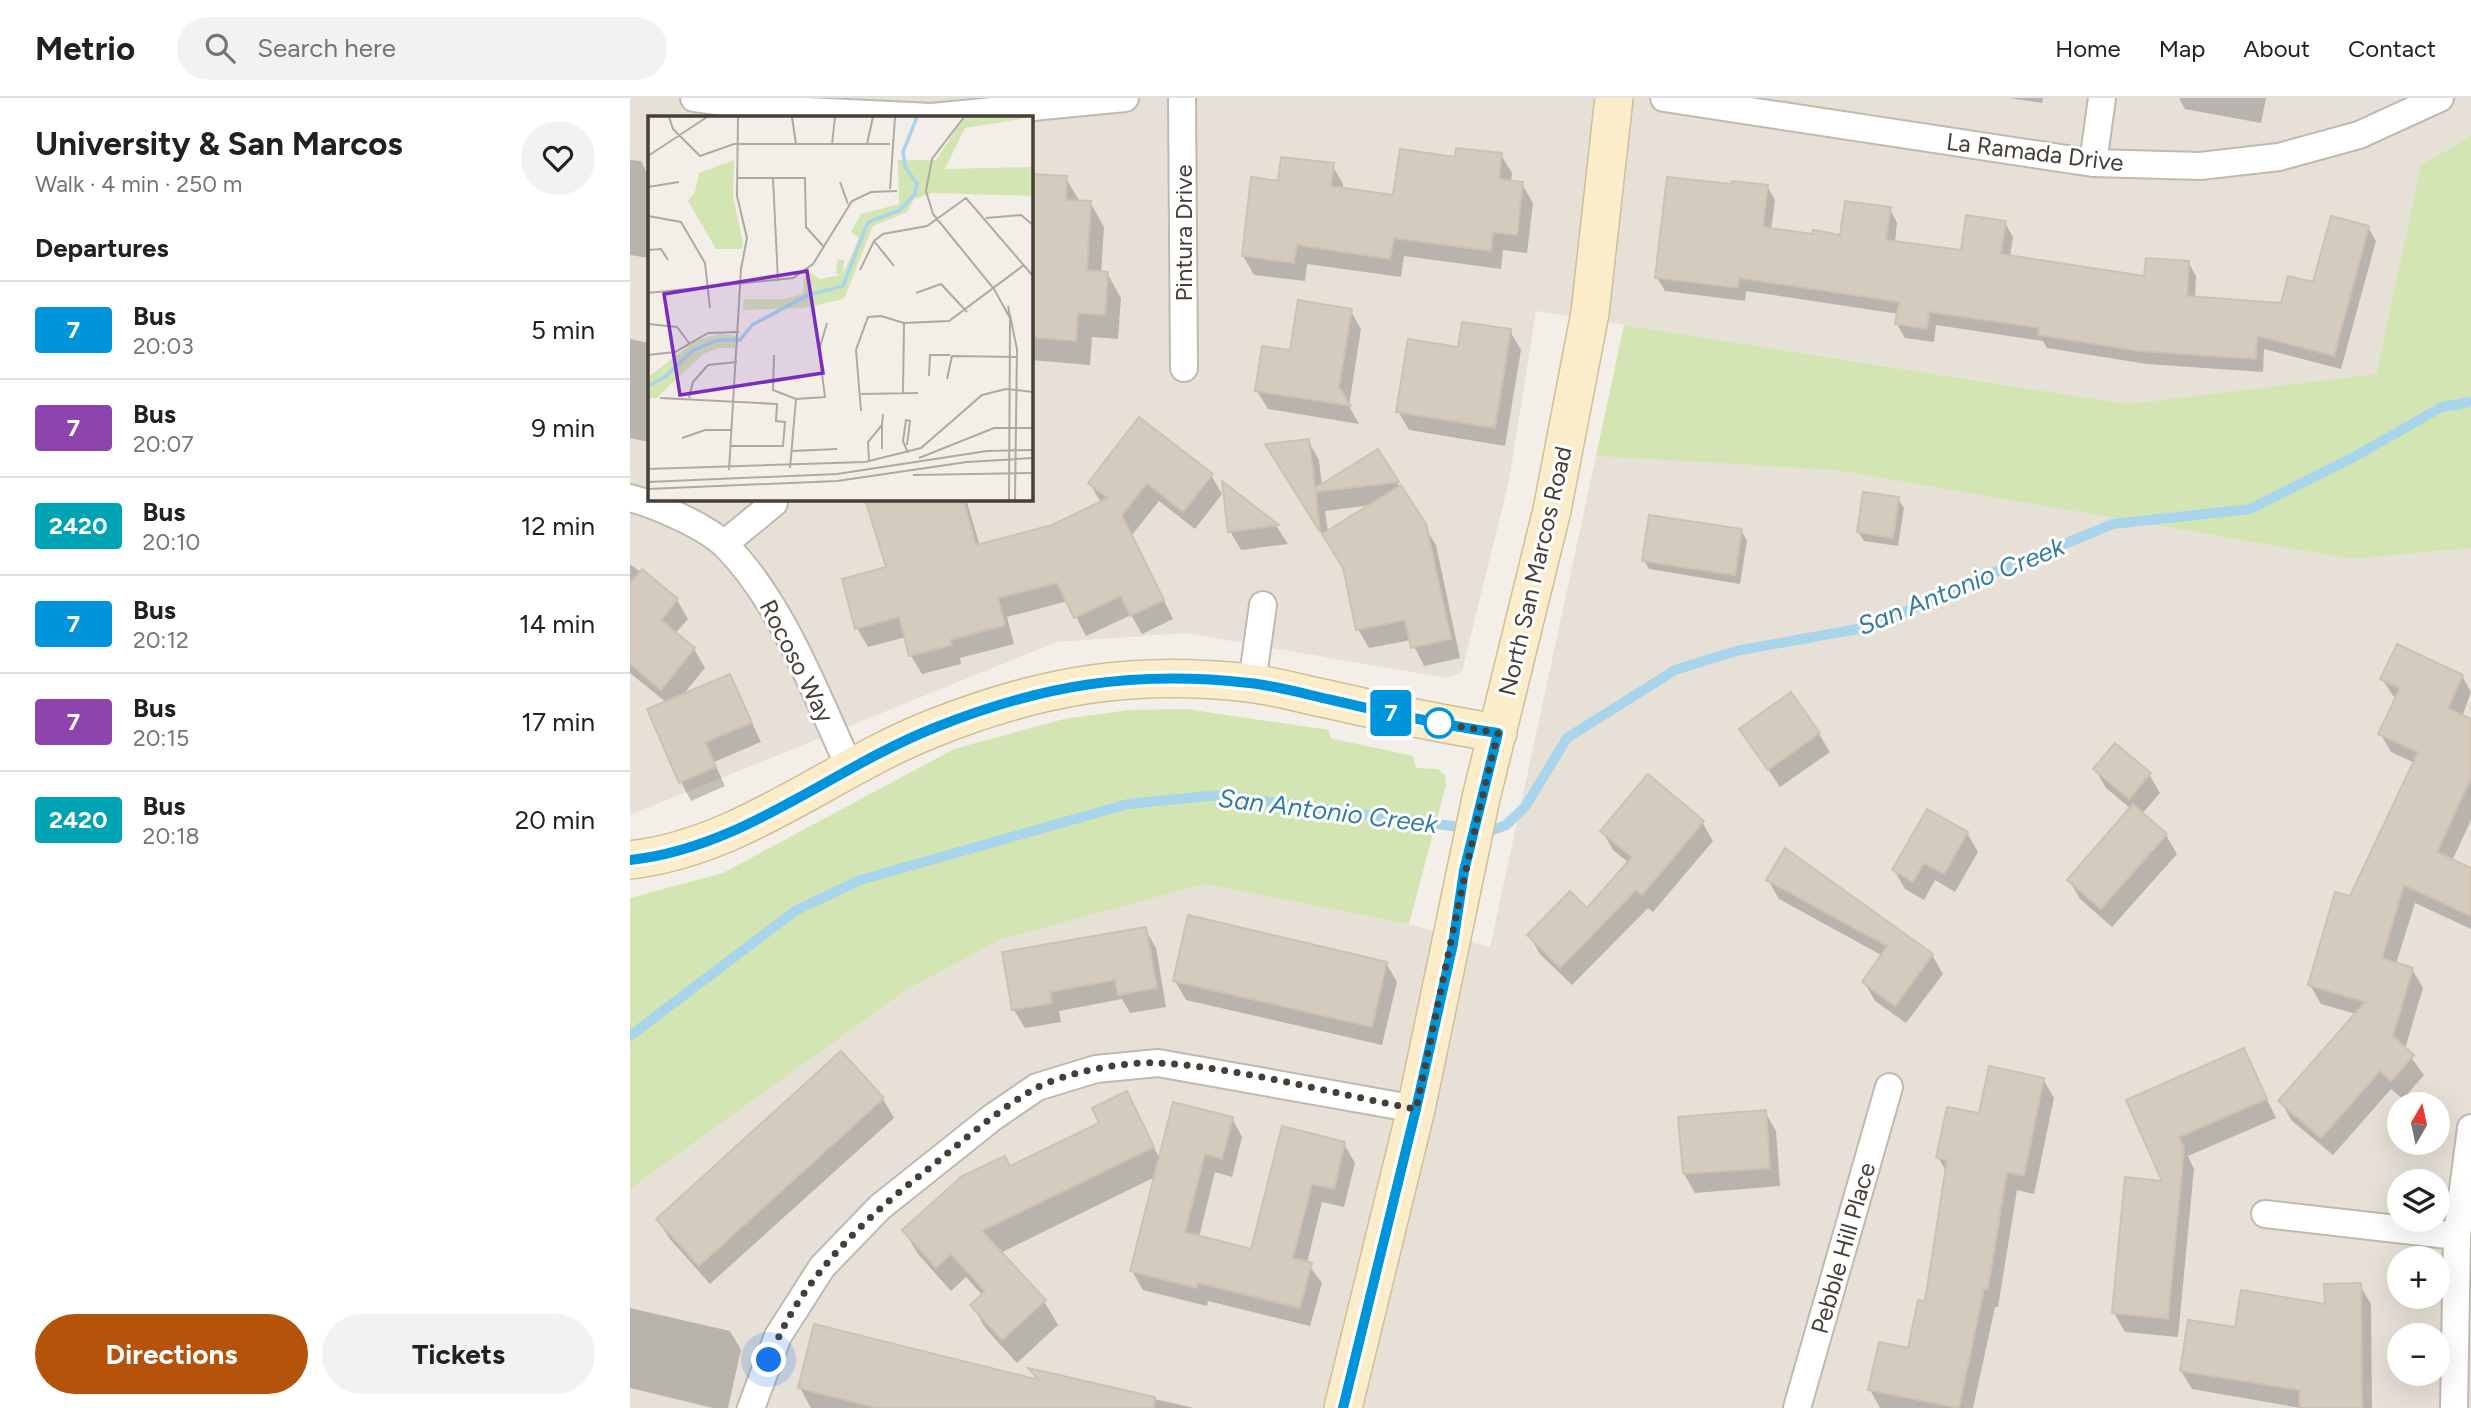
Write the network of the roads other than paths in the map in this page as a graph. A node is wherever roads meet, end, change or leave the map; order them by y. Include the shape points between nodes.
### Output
1 (694, 98) edge
2 (1125, 98) edge
3 (1182, 98) edge
4 (1614, 98) edge
5 (1664, 98) edge
6 (2102, 98) edge
7 (2440, 98) edge
8 (911, 116) edge
9 (942, 116) edge
10 (2093, 163) junction
11 (1184, 368) dead end
12 (630, 498) edge
13 (774, 503) dead end
14 (724, 544) junction
15 (1263, 605) dead end
16 (1252, 683) junction
17 (1498, 733) junction
18 (850, 768) junction
19 (630, 860) edge
20 (1889, 1087) dead end
21 (1416, 1109) junction
22 (2471, 1128) edge
23 (2265, 1214) dead end
24 (2458, 1236) junction
25 (751, 1408) edge
26 (1343, 1408) edge
27 (1797, 1408) edge
28 (2454, 1408) edge

1 - 8 street via 784,110
2 - 9 street
3 - 11 street, Pintura Drive
4 - 17 street, North San Marcos Road via 1590,313 1552,510
5 - 10 street, La Ramada Drive
6 - 10 street
7 - 10 street, La Ramada Drive via 2358,135 2279,157 2200,166
12 - 14 street, Rocoso Way via 659,506
13 - 14 street
14 - 18 street, Rocoso Way via 771,603
15 - 16 street
16 - 17 street
16 - 18 street via 1170,677 1104,680 1025,695 932,728
17 - 21 street, North San Marcos Road via 1464,871 1453,944
18 - 19 street via 742,827 657,857
20 - 27 street, Pebble Hill Place
21 - 25 street via 1158,1063 1096,1069 1037,1087 880,1207 822,1267 778,1336
21 - 26 street, North San Marcos Road
22 - 24 street
23 - 24 street
24 - 28 street

